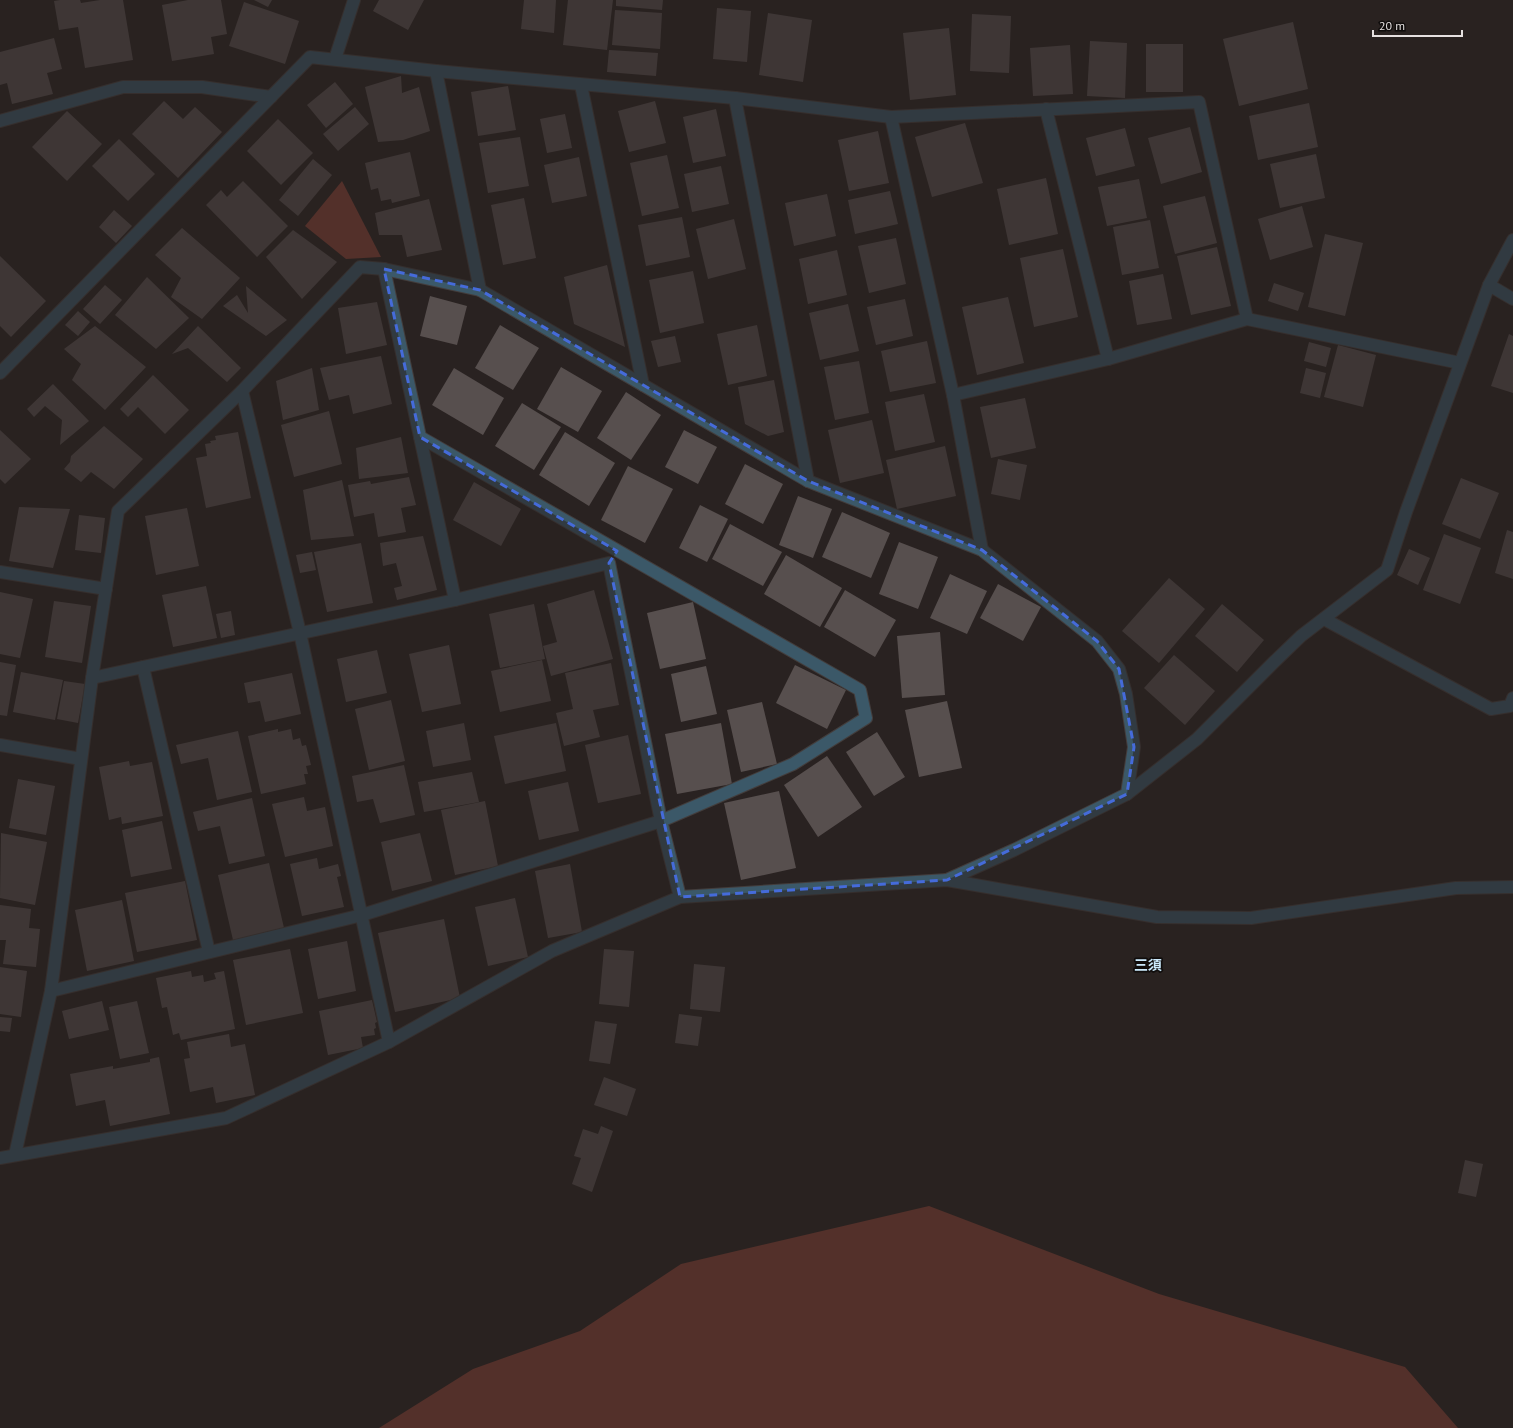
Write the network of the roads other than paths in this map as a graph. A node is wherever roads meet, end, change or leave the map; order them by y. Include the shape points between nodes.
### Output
1 (354, 0) edge
2 (335, 59) junction
3 (436, 71) junction
4 (581, 85) junction
5 (271, 97) junction
6 (735, 98) junction
7 (1046, 109) junction
8 (891, 116) junction
9 (0, 121) edge
10 (1513, 240) edge
11 (384, 269) junction
12 (1488, 285) junction
13 (480, 290) junction
14 (1513, 299) edge
15 (1247, 319) junction
16 (1108, 359) junction
17 (1460, 362) junction
18 (0, 373) edge
19 (643, 385) junction
20 (242, 391) junction
21 (953, 395) junction
22 (420, 437) junction
23 (808, 481) junction
24 (617, 550) junction
25 (982, 550) junction
26 (609, 563) junction
27 (0, 572) edge
28 (106, 589) junction
29 (455, 600) junction
30 (1324, 619) junction
31 (300, 633) junction
32 (143, 667) junction
33 (92, 678) junction
34 (1513, 698) edge
35 (0, 745) edge
36 (81, 759) junction
37 (1127, 794) junction
38 (662, 821) junction
39 (947, 880) junction
40 (1513, 887) edge
41 (680, 897) junction
42 (362, 915) junction
43 (209, 952) junction
44 (51, 991) junction
45 (389, 1042) junction
46 (15, 1155) junction
47 (0, 1158) edge

1 - 2 street
2 - 3 street
2 - 5 street via 310,57
3 - 4 street
3 - 13 street
4 - 6 street
4 - 19 street
5 - 9 street via 202,87 124,87
5 - 18 street
6 - 8 street
6 - 23 street
7 - 8 street
7 - 15 street via 1199,102
7 - 16 street
8 - 21 street
10 - 12 street
11 - 13 street
11 - 20 street via 360,268
11 - 22 street
12 - 14 street
12 - 17 street
13 - 19 street
15 - 16 street
15 - 17 street
16 - 21 street
17 - 30 street via 1387,570
19 - 23 street
20 - 28 street via 118,511
20 - 31 street
21 - 25 street
22 - 24 street
22 - 29 street
23 - 25 street
24 - 26 street
24 - 38 street via 860,690 866,718 794,764
25 - 37 street via 1097,641 1119,669 1126,694 1134,747
26 - 29 street
26 - 38 street
27 - 28 street
28 - 33 street
29 - 31 street
30 - 34 street via 1491,709 1510,706
30 - 37 street via 1301,636 1197,739
31 - 32 street
31 - 42 street
32 - 33 street
32 - 43 street
33 - 36 street
35 - 36 street
36 - 44 street
37 - 39 street
38 - 41 street
38 - 42 street
39 - 40 street via 1157,917 1250,918 1456,888
39 - 41 street
41 - 45 street via 552,951
42 - 43 street
42 - 45 street
43 - 44 street
44 - 46 street
45 - 46 street via 226,1118
46 - 47 street

